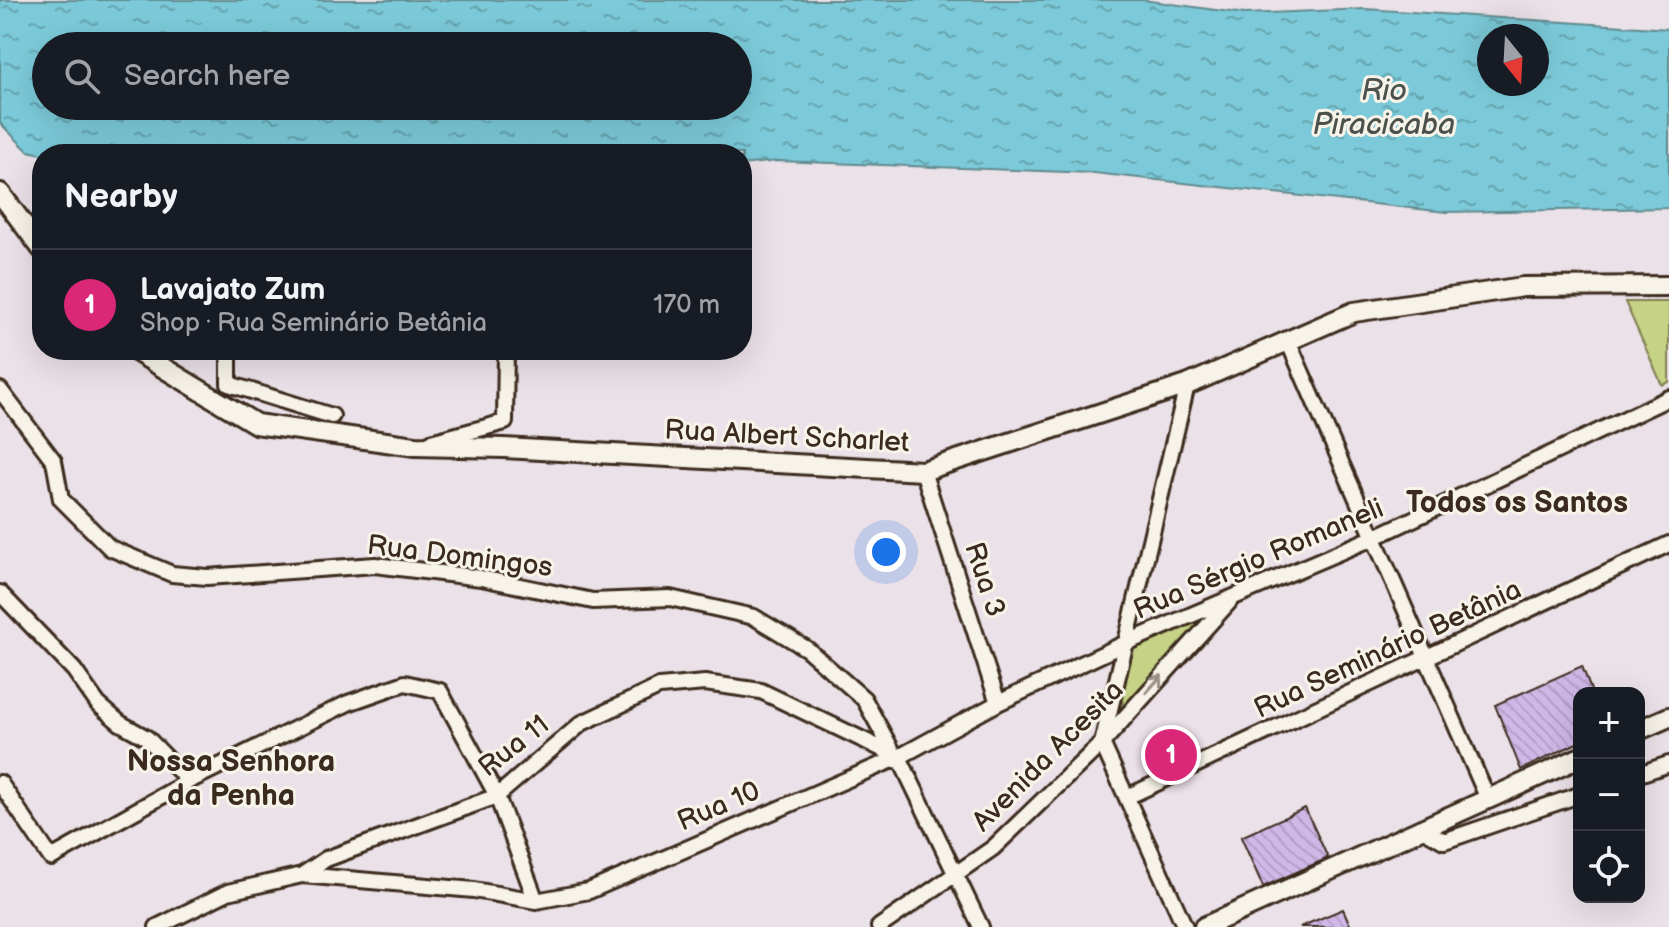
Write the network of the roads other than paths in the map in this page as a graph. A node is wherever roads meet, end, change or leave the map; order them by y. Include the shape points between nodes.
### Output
1 (0, 193) edge
2 (32, 236) edge
3 (1669, 286) edge
4 (1288, 341) junction
5 (150, 360) edge
6 (229, 360) edge
7 (506, 360) edge
8 (1187, 385) junction
9 (0, 390) edge
10 (1669, 398) edge
11 (332, 416) dead end
12 (415, 446) junction
13 (923, 471) junction
14 (1375, 537) junction
15 (1669, 544) edge
16 (0, 593) edge
17 (1232, 598) junction
18 (1128, 642) junction
19 (1428, 658) junction
20 (998, 703) junction
21 (1669, 717) edge
22 (1645, 727) edge
23 (1102, 743) junction
24 (897, 755) junction
25 (1577, 759) edge
26 (1669, 764) edge
27 (1645, 772) edge
28 (189, 781) junction
29 (0, 783) edge
30 (497, 796) junction
31 (1127, 797) junction
32 (1573, 797) edge
33 (1488, 799) junction
34 (1424, 830) junction
35 (302, 875) junction
36 (954, 878) junction
37 (536, 901) junction
38 (157, 927) edge
39 (879, 927) edge
40 (981, 927) edge
41 (1185, 927) edge
42 (1204, 927) edge

1 - 2 main road
3 - 4 main road, Rua Albert Scharlet via 1523,287 1424,299 1354,312
4 - 8 main road, Rua Albert Scharlet
4 - 14 street
5 - 12 main road, Rua Albert Scharlet via 256,424
6 - 11 street via 229,384
7 - 12 street via 505,422
8 - 13 main road, Rua Albert Scharlet
8 - 18 street
9 - 24 street, Rua Domingos via 54,461 61,499 110,548 172,574 207,577 375,565 481,578 593,601 670,598 754,617 807,649 864,699
10 - 14 street, Rua Sérgio Romaneli
12 - 13 main road, Rua Albert Scharlet
13 - 20 street, Rua 3
14 - 17 street, Rua Sérgio Romaneli
14 - 19 street
15 - 19 street, Rua Seminário Betânia
16 - 28 street via 74,670 98,704 147,738
17 - 18 street, Rua Sérgio Romaneli
23 -> 17 street, Avenida Acesita
18 - 20 street, Rua 10
18 - 23 street
19 - 31 street, Rua Seminário Betânia
19 - 33 street
20 - 24 street, Rua 10
21 - 22 main road
23 - 31 street
23 - 36 street, Avenida Acesita via 993,848
24 - 30 street, Rua 11 via 761,691 705,683 659,687 582,723
24 - 36 street, Rua Domingos
24 - 37 street, Rua 10 via 589,891
25 - 33 main road
26 - 27 street
28 - 29 street via 51,858
28 - 30 street via 348,703 405,683 440,691
30 - 35 street, Rua 11 via 326,859
30 - 37 street
31 - 41 street
32 - 34 street via 1444,841
33 - 34 main road
34 - 42 main road
35 - 37 street, Rua 10 via 474,890
35 - 38 street, Rua 11 via 228,892
36 - 39 street, Avenida Acesita
36 - 40 street, Rua Domingos

